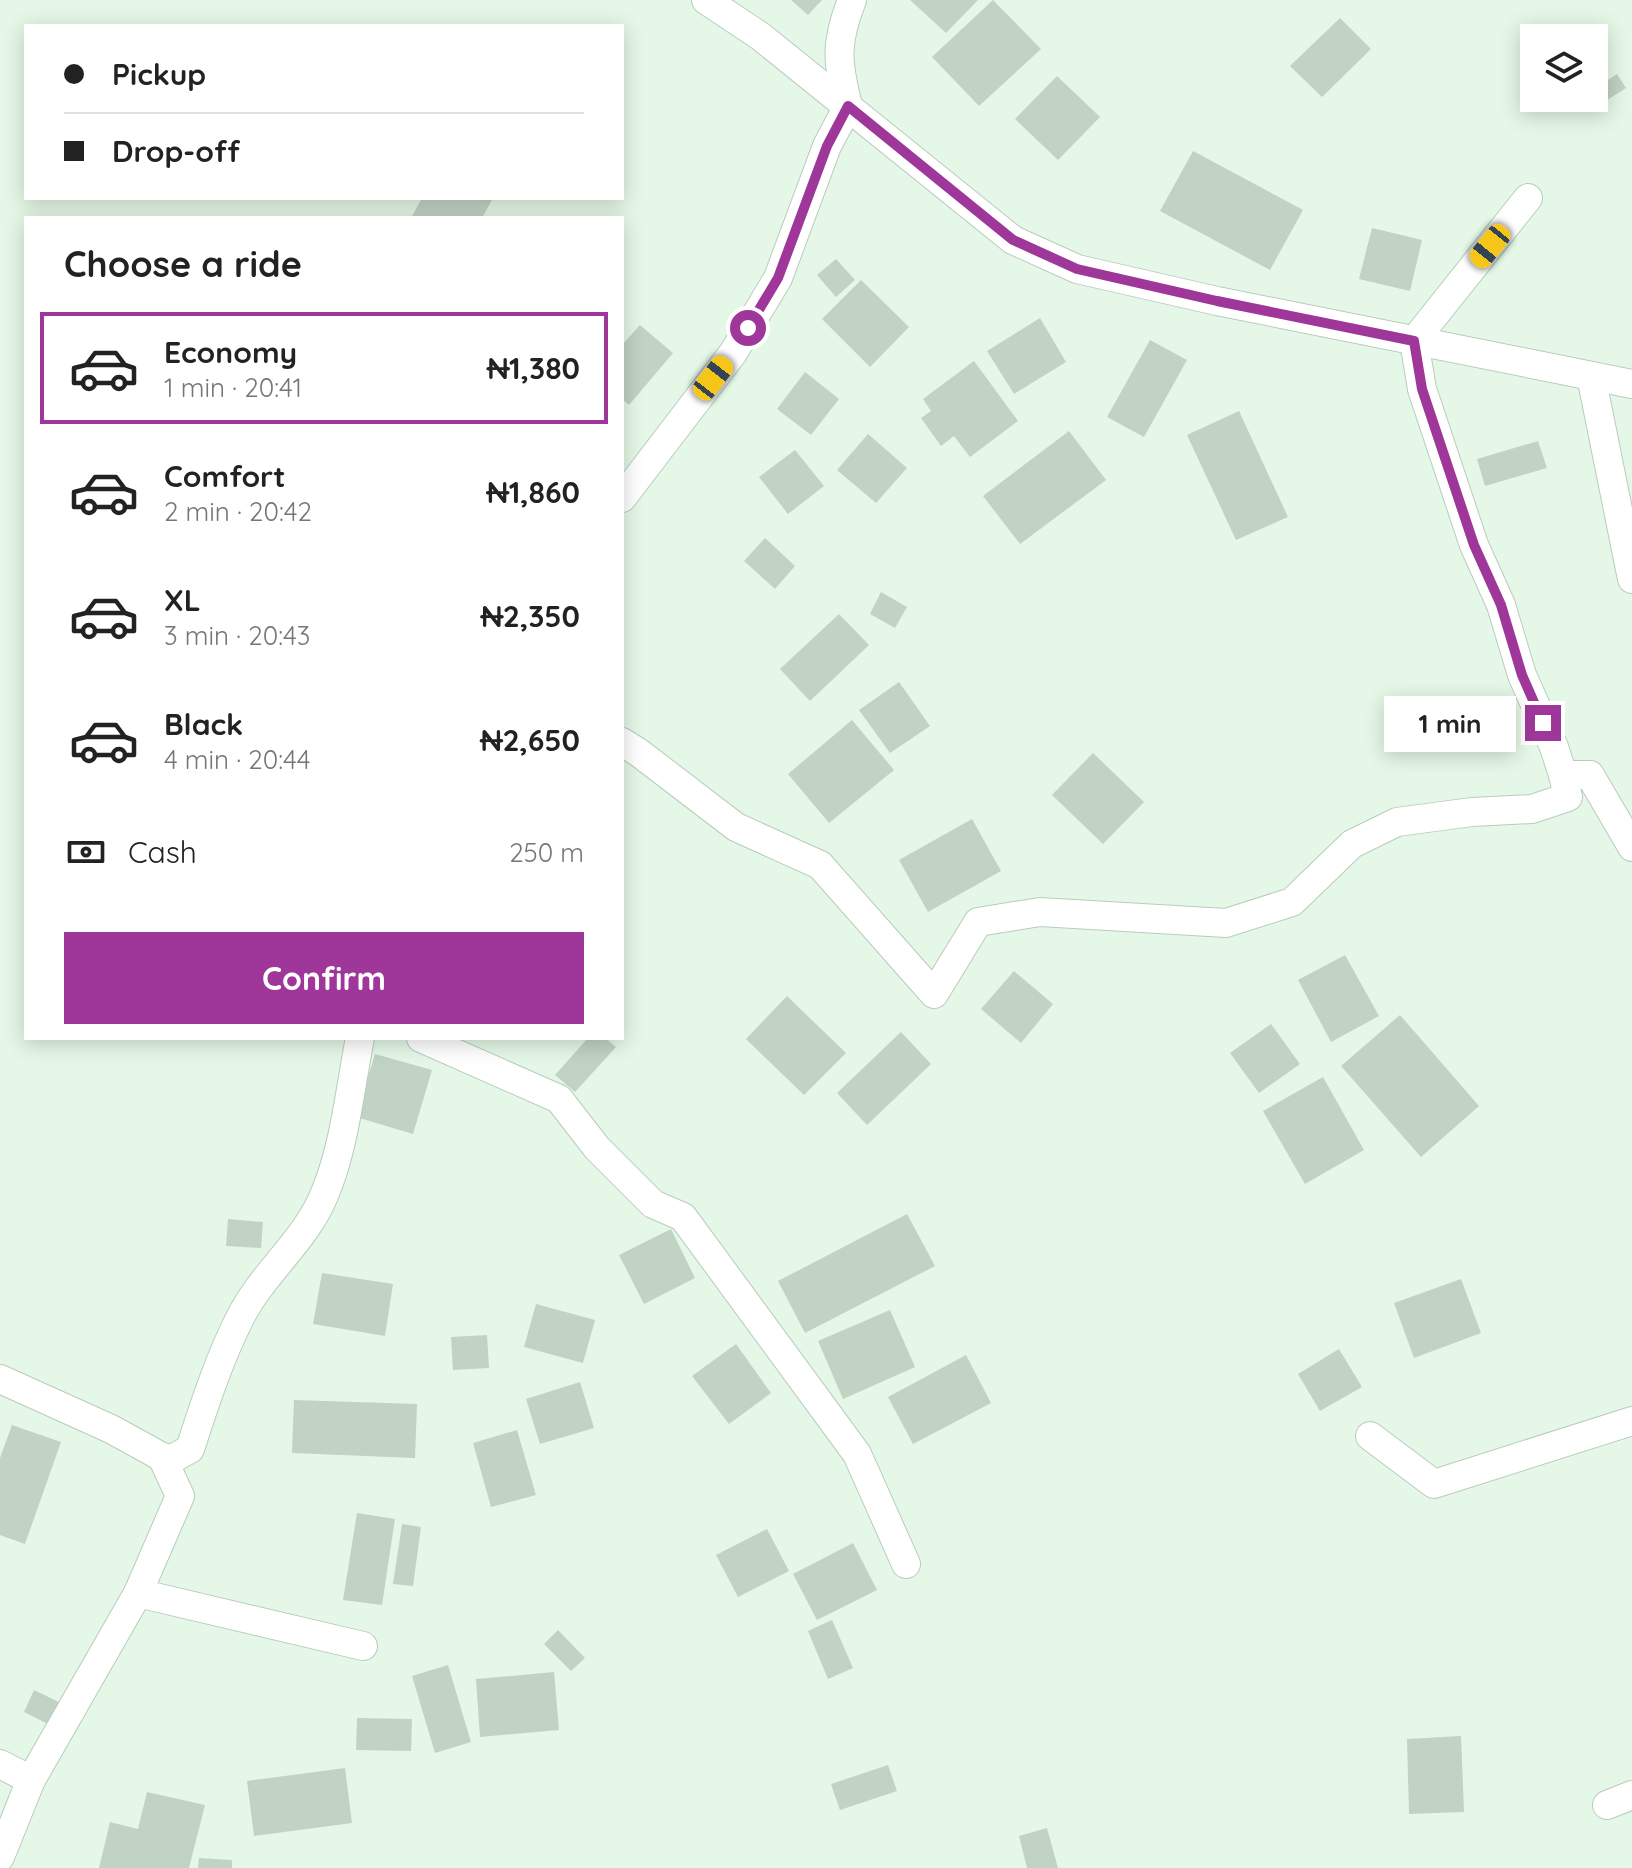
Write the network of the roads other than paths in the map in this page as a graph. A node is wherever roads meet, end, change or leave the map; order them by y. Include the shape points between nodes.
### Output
1 (706, 0) edge
2 (852, 0) edge
3 (848, 106) junction
4 (1528, 198) dead end
5 (1414, 341) junction
6 (1591, 376) junction
7 (1632, 384) edge
8 (624, 495) edge
9 (1632, 579) edge
10 (624, 743) edge
11 (1563, 775) junction
12 (1632, 847) edge
13 (360, 1040) edge
14 (426, 1040) edge
15 (0, 1379) edge
16 (1632, 1421) edge
17 (1370, 1436) dead end
18 (162, 1457) junction
19 (906, 1564) dead end
20 (138, 1593) junction
21 (363, 1646) dead end
22 (0, 1764) edge
23 (31, 1780) junction
24 (0, 1857) edge

1 - 3 street
2 - 3 street via 843,23 838,66
3 - 5 street via 1013,240 1077,269
3 - 8 street via 827,146 778,278 733,353
4 - 5 street
5 - 6 street
5 - 11 street via 1422,389 1474,545
6 - 7 street
6 - 9 street
10 - 11 street via 736,827 820,865 934,994 978,922 1040,912 1226,923 1292,902 1352,844 1397,822 1532,809 1568,797
11 - 12 street via 1590,775
13 - 18 street via 326,1191 309,1227 240,1317 190,1449 172,1459
14 - 19 street via 559,1099 597,1148 653,1204 683,1217 857,1454
15 - 18 street
16 - 17 street via 1434,1484
18 - 20 street via 180,1496
20 - 21 street
20 - 23 street
22 - 23 street
23 - 24 street

